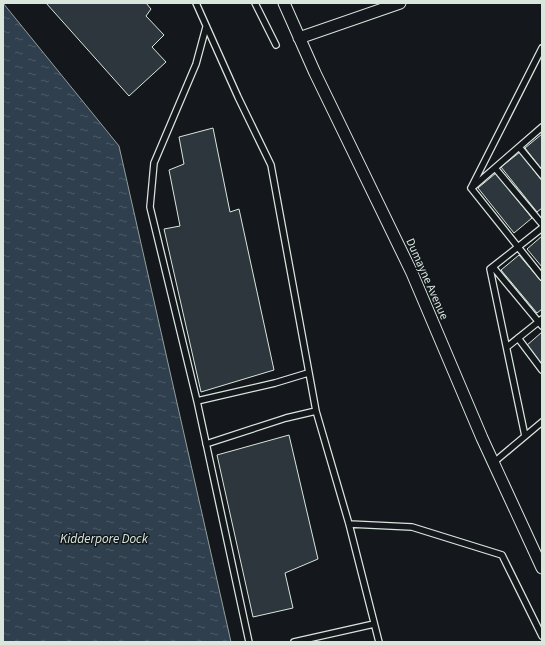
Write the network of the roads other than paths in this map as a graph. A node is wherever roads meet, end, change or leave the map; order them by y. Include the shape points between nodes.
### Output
1 (196, 3) edge
2 (255, 3) edge
3 (284, 3) edge
4 (400, 3) edge
5 (206, 27) junction
6 (299, 38) junction
7 (276, 45) dead end
8 (542, 48) edge
9 (540, 54) edge
10 (542, 127) edge
11 (519, 147) junction
12 (494, 168) junction
13 (542, 175) edge
14 (471, 188) junction
15 (542, 224) edge
16 (542, 228) edge
17 (518, 247) junction
18 (493, 267) junction
19 (542, 276) edge
20 (541, 322) edge
21 (518, 338) junction
22 (506, 348) junction
23 (542, 370) edge
24 (308, 373) junction
25 (197, 401) junction
26 (316, 410) junction
27 (542, 422) edge
28 (525, 436) junction
29 (206, 444) junction
30 (493, 463) junction
31 (348, 524) junction
32 (542, 568) edge
33 (374, 624) junction
34 (542, 636) edge
35 (249, 642) edge
36 (294, 642) edge
37 (379, 642) edge

1 - 5 lane
2 - 7 lane
3 - 6 street, Dumayne Avenue
4 - 6 street
5 - 24 lane via 271,165
5 - 25 lane via 196,64 154,163 150,207
6 - 30 street, Dumayne Avenue via 412,273
8 - 9 lane
9 - 14 lane
10 - 11 lane
11 - 12 lane
11 - 13 lane
12 - 14 lane
12 - 15 lane
14 - 17 lane
16 - 17 lane
17 - 18 lane
17 - 19 lane
18 - 20 lane
18 - 22 lane via 490,269
20 - 21 lane
21 - 22 lane
21 - 23 lane
22 - 28 lane
24 - 25 lane
24 - 26 lane
25 - 29 lane
26 - 29 lane
26 - 31 lane
27 - 28 lane
28 - 30 lane
29 - 35 lane
30 - 32 street, Dumayne Avenue
31 - 33 lane
31 - 34 lane via 412,527 502,555
33 - 36 lane
33 - 37 lane

